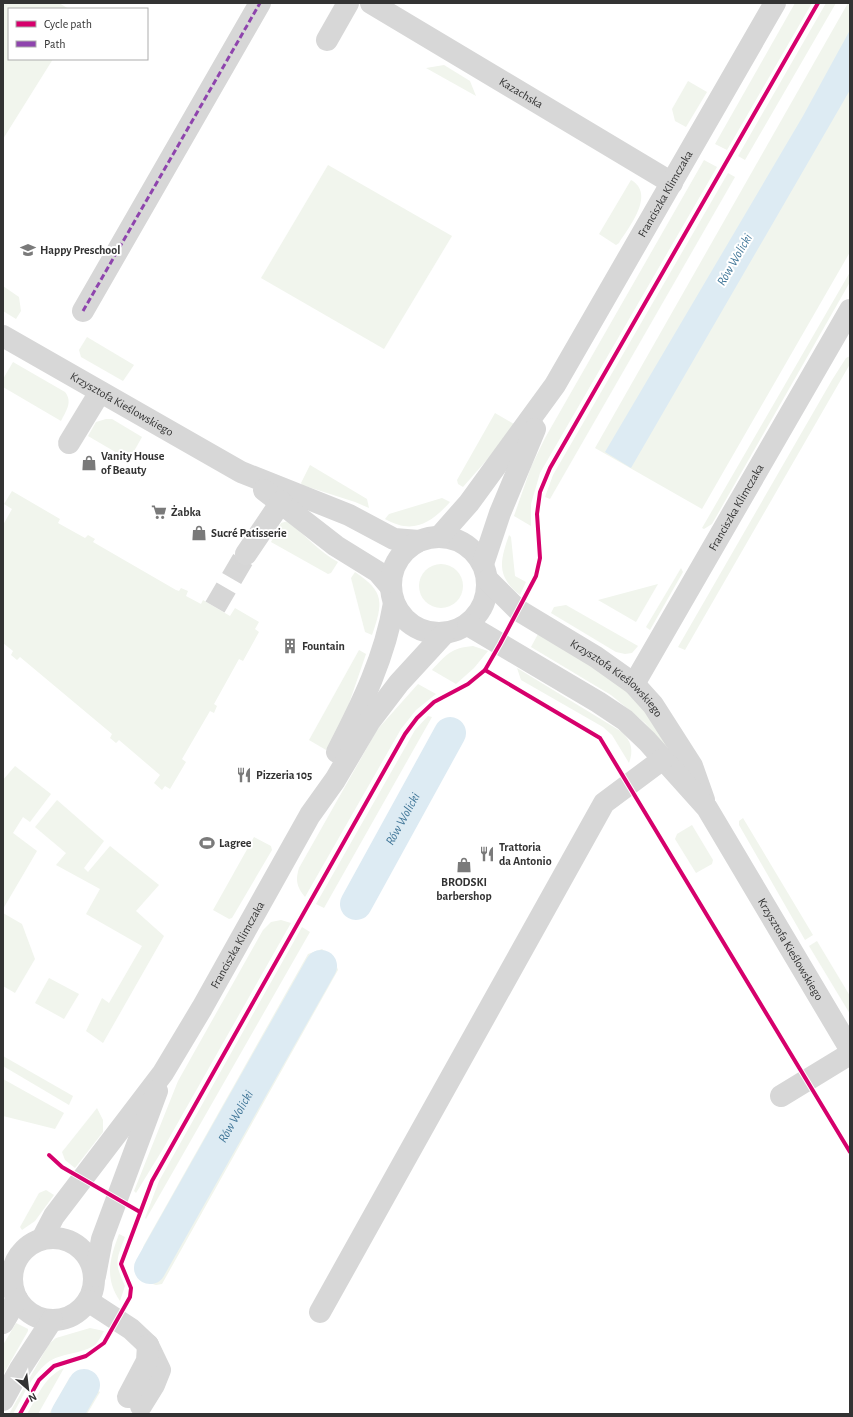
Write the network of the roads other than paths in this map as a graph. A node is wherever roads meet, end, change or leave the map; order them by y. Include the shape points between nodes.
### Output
1 (260, 3) edge
2 (348, 3) edge
3 (371, 3) edge
4 (775, 3) edge
5 (327, 40) dead end
6 (672, 183) junction
7 (82, 311) dead end
8 (849, 314) edge
9 (3, 336) edge
10 (555, 385) junction
11 (100, 392) junction
12 (70, 443) dead end
13 (241, 472) junction
14 (281, 502) junction
15 (429, 539) junction
16 (246, 554) tunnel mouth
17 (485, 572) junction
18 (392, 595) junction
19 (468, 625) junction
20 (444, 634) junction
21 (634, 684) junction
22 (663, 759) junction
23 (707, 808) junction
24 (310, 815) junction
25 (850, 1049) edge
26 (850, 1054) edge
27 (163, 1073) junction
28 (781, 1096) dead end
29 (42, 1239) junction
30 (95, 1277) junction
31 (17, 1299) junction
32 (88, 1301) junction
33 (320, 1312) dead end
34 (52, 1320) junction
35 (3, 1323) edge
36 (3, 1400) edge
37 (135, 1402) dead end

1 - 7 street
2 - 5 street
3 - 6 street, Kazachska
4 - 6 street, Franciszka Klimczaka
6 - 10 street, Franciszka Klimczaka
8 - 21 street, Franciszka Klimczaka
9 - 11 street, Krzysztofa Kieślowskiego
10 - 15 street, Franciszka Klimczaka via 469,503
10 - 17 street, Franciszka Klimczaka via 520,461
11 - 12 street
11 - 13 street, Krzysztofa Kieślowskiego
13 - 14 street, Krzysztofa Kieślowskiego
13 - 15 street, Krzysztofa Kieślowskiego via 349,515 394,539
14 - 16 street
14 - 18 street, Krzysztofa Kieślowskiego via 336,546 378,572
15 - 17 street via 457,540 472,550
15 - 18 street via 407,549 398,560 392,572
17 - 19 street via 486,597 479,613
17 - 21 street, Krzysztofa Kieślowskiego via 518,610 596,657
18 - 20 street via 405,620 423,631
18 - 24 street, Franciszka Klimczaka via 390,626 380,660 325,774
19 - 20 street
19 - 22 street, Krzysztofa Kieślowskiego via 625,720
20 - 24 street, Franciszka Klimczaka via 399,683 370,721 335,780
21 - 23 street, Krzysztofa Kieślowskiego via 653,705 692,766
22 - 23 street, Krzysztofa Kieślowskiego
22 - 33 street via 604,803
23 - 25 street, Krzysztofa Kieślowskiego
24 - 27 street, Franciszka Klimczaka
26 - 28 street
27 - 29 street, Franciszka Klimczaka via 127,1111 54,1216
27 - 30 street, Franciszka Klimczaka via 147,1123 102,1239
29 - 30 street via 67,1239 78,1245 92,1265
29 - 31 street via 30,1244 14,1263 11,1275 12,1288
30 - 32 street
31 - 34 street via 32,1314
31 - 35 street
32 - 34 street via 72,1315
32 - 37 street via 131,1329 148,1345 160,1370 154,1385
34 - 36 street

